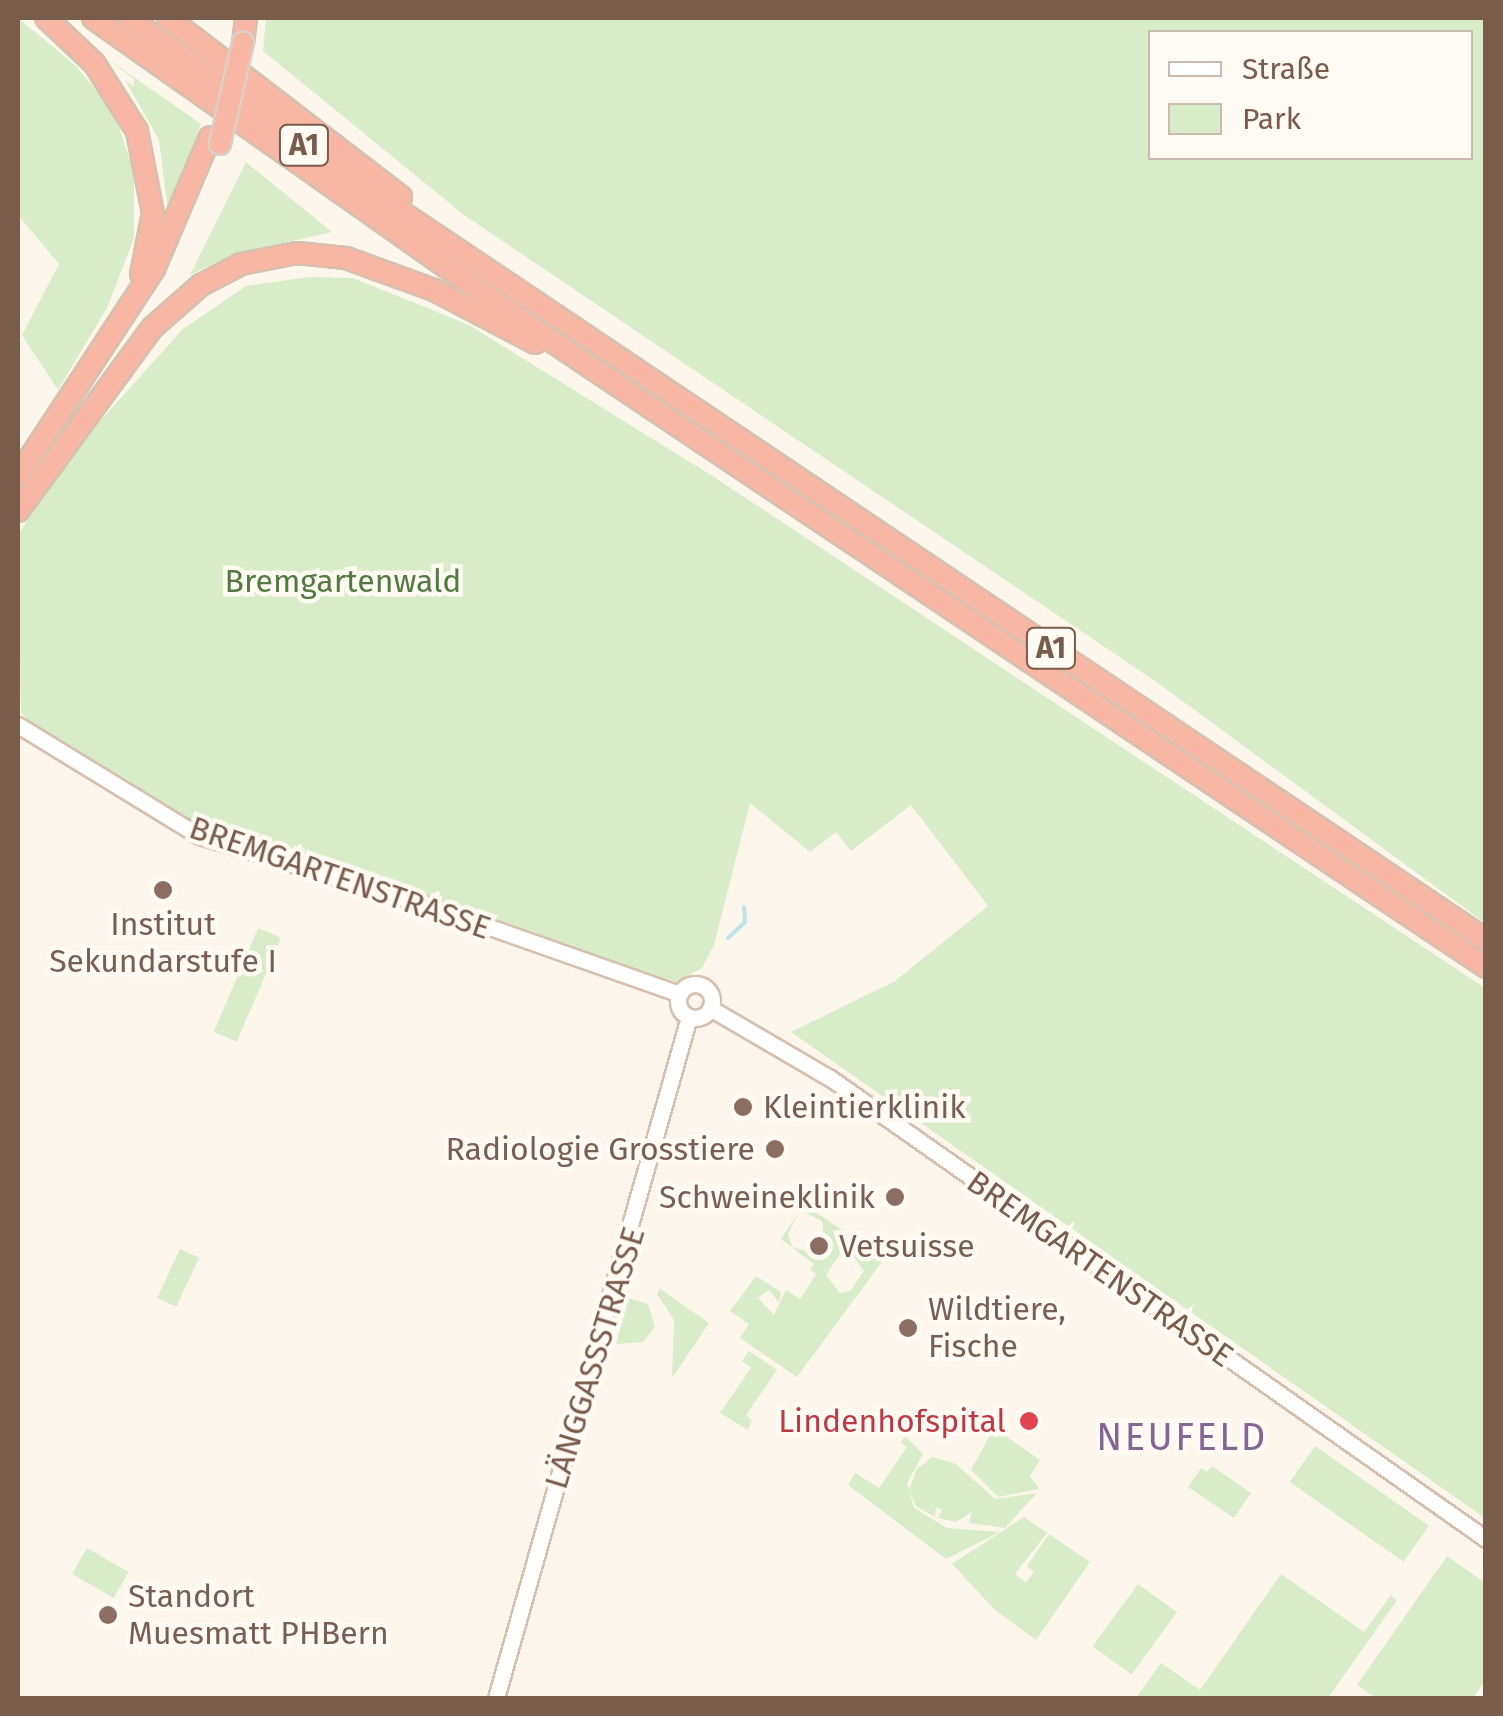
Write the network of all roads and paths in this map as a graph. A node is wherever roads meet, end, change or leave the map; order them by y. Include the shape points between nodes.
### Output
1 (46, 18) edge
2 (93, 18) edge
3 (129, 18) edge
4 (168, 18) edge
5 (246, 18) edge
6 (237, 32) edge
7 (215, 140) junction
8 (484, 264) junction
9 (130, 309) junction
10 (598, 373) junction
11 (96, 396) junction
12 (18, 476) edge
13 (18, 511) edge
14 (18, 725) edge
15 (1486, 940) edge
16 (1486, 967) edge
17 (680, 994) junction
18 (710, 1008) junction
19 (690, 1017) junction
20 (1486, 1539) edge
21 (496, 1698) edge

1 - 9 highway via 107,79 144,151 152,213
2 - 10 highway, A1
3 - 8 highway, A1 via 352,180
4 - 8 highway
5 - 6 highway
6 - 7 highway
7 - 9 highway
7 - 11 highway via 182,241
8 - 15 highway, A1
9 - 12 highway
10 - 11 highway via 400,275 346,258 297,253 240,264 201,284 152,328
10 - 16 highway, A1
11 - 13 highway
14 - 17 main road, BREMGARTENSTRASSE via 200,836 427,905
17 - 18 main road via 700,985
17 - 19 main road via 680,1010
18 - 19 main road
18 - 20 main road, BREMGARTENSTRASSE via 830,1078
19 - 21 main road, LÄNGGASSSTRASSE

